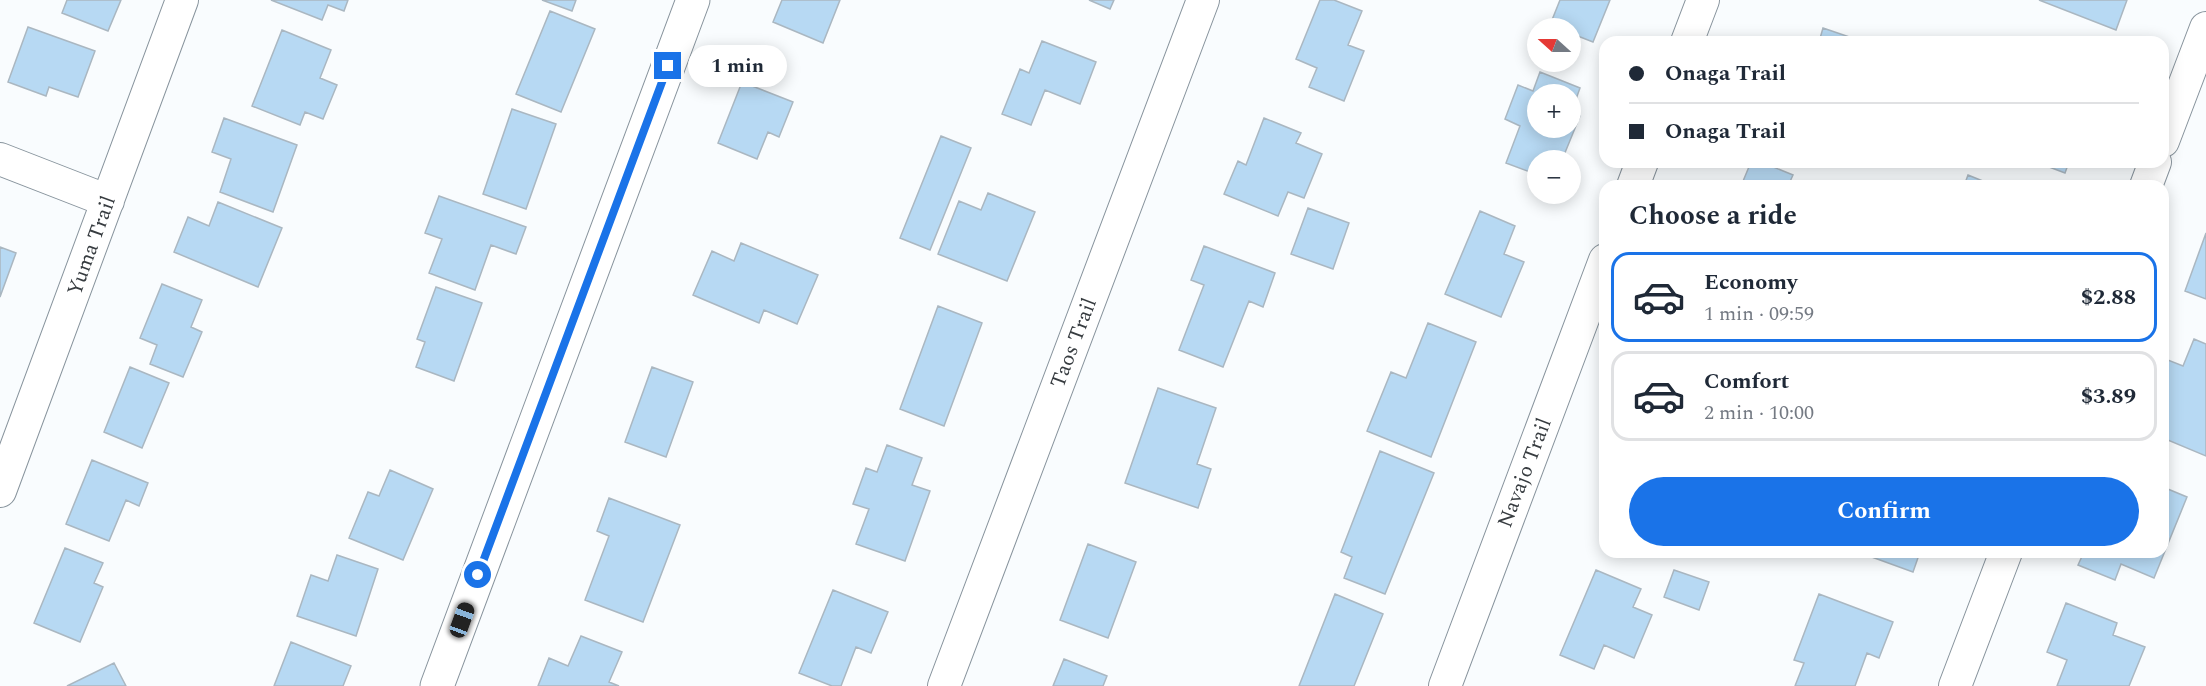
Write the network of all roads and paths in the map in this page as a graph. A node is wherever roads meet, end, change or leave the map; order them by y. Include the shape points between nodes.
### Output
1 (182, 0) edge
2 (693, 0) edge
3 (1203, 0) edge
4 (1703, 0) edge
5 (2206, 28) edge
6 (1689, 36) edge
7 (2169, 125) edge
8 (0, 159) edge
9 (108, 201) junction
10 (1599, 276) edge
11 (0, 491) edge
12 (2004, 558) edge
13 (437, 686) edge
14 (944, 686) edge
15 (1445, 686) edge
16 (1955, 686) edge

1 - 9 street, Yuma Trail
2 - 13 street
3 - 14 street, Taos Trail
4 - 6 street
5 - 7 street
8 - 9 street
9 - 11 street, Yuma Trail
10 - 15 street, Navajo Trail
12 - 16 street

